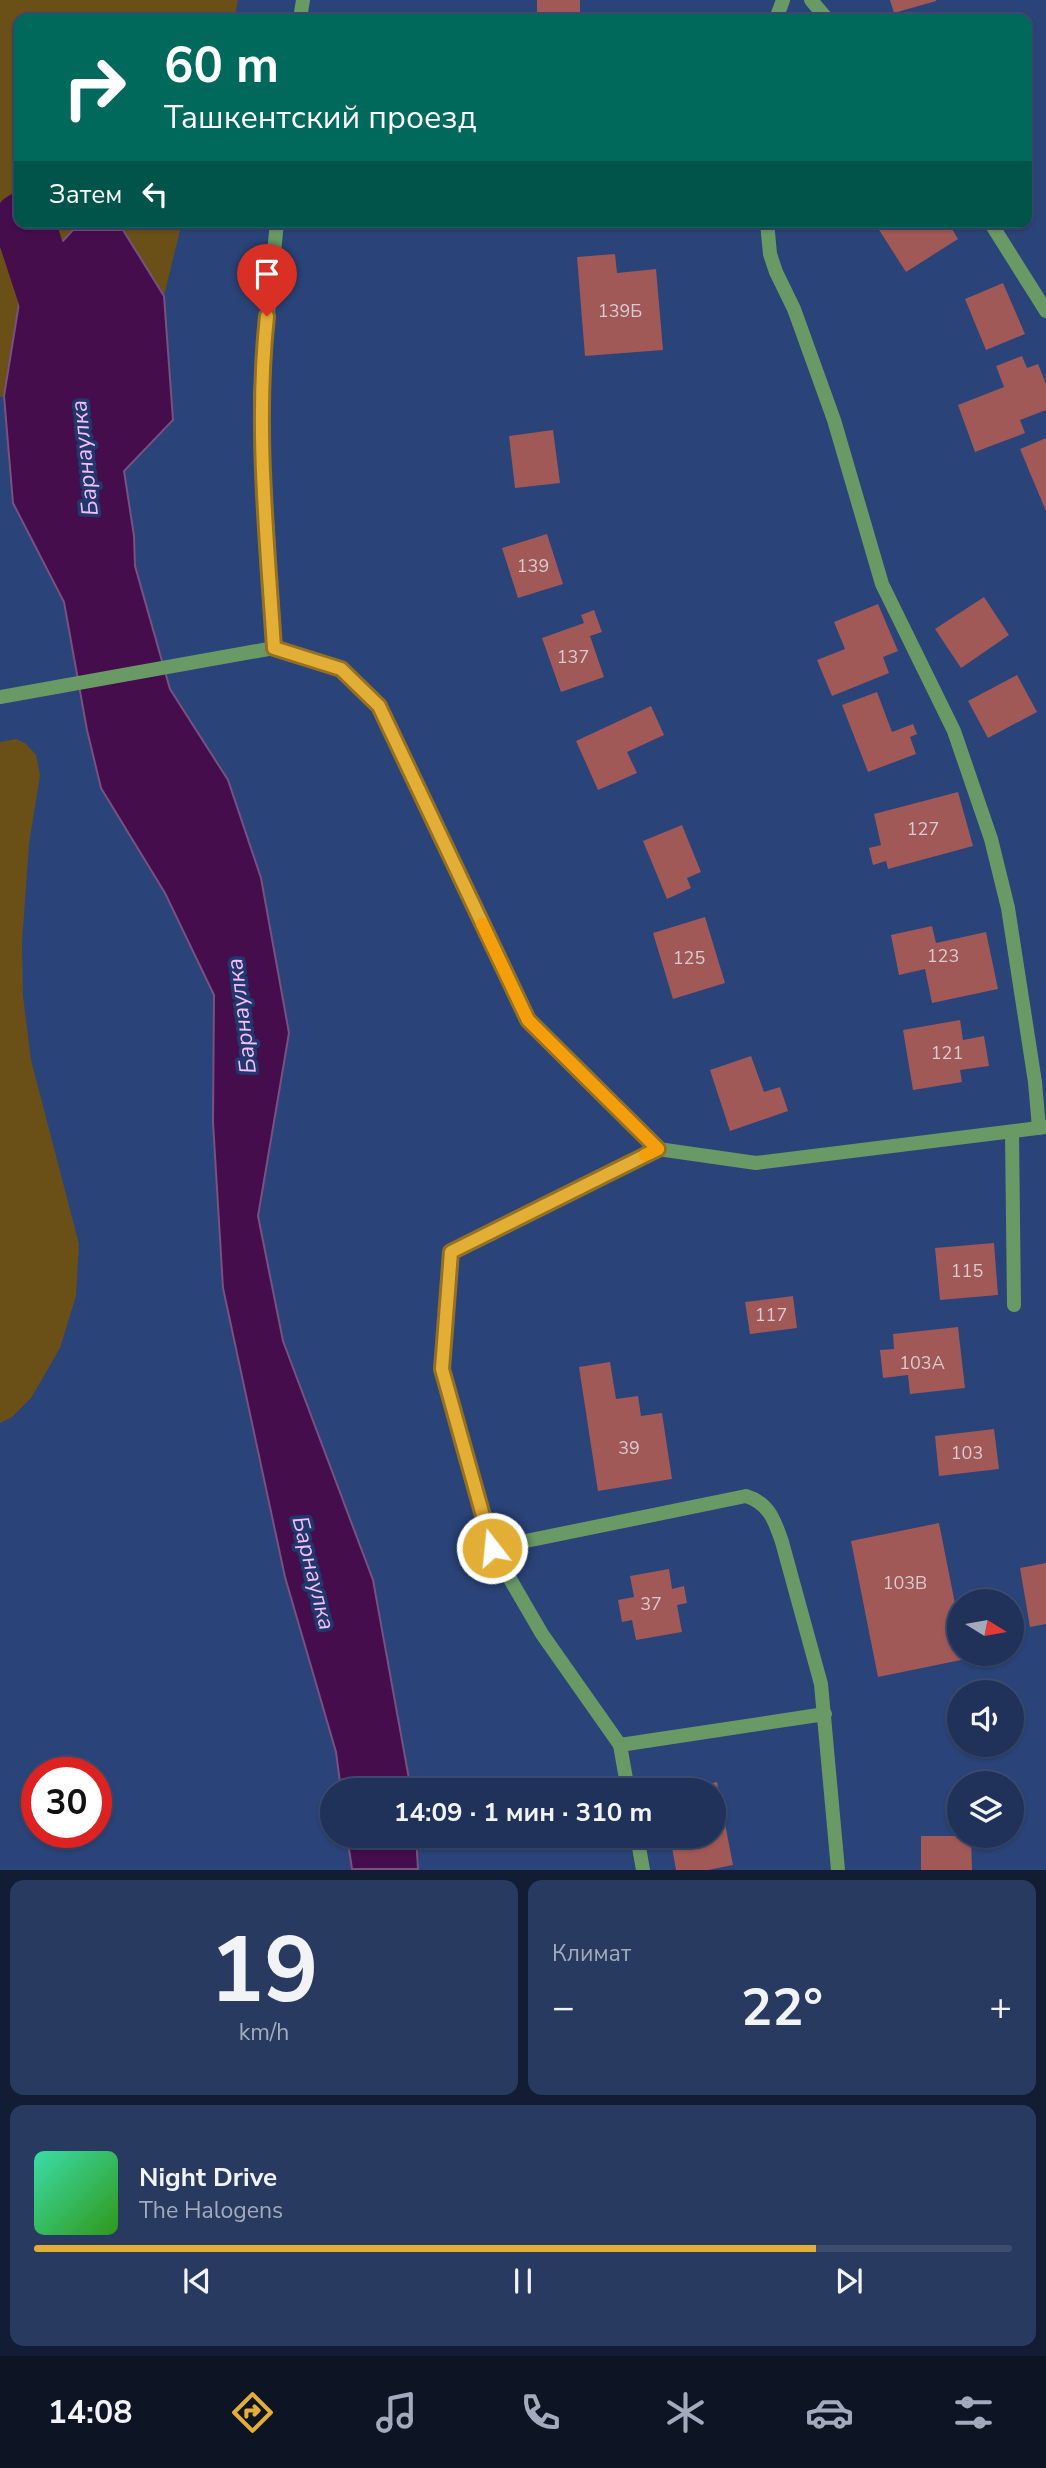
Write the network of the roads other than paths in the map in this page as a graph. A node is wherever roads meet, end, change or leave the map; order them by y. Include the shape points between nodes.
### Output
1 (811, 0) edge
2 (823, 14) edge
3 (276, 228) edge
4 (768, 228) edge
5 (994, 228) edge
6 (1046, 311) edge
7 (274, 648) junction
8 (0, 697) edge
9 (1043, 1127) edge
10 (1012, 1133) junction
11 (658, 1149) junction
12 (1014, 1305) dead end
13 (492, 1548) junction
14 (825, 1714) junction
15 (620, 1745) junction
16 (626, 1778) edge
17 (639, 1848) edge
18 (643, 1870) edge
19 (838, 1870) edge

1 - 2 street
3 - 7 street via 260,394
4 - 9 street via 775,272 834,420 881,584 954,731 991,839 1008,908
5 - 6 street
7 - 8 street
7 - 11 street via 341,669 379,706 528,1020
9 - 10 street
10 - 11 street via 756,1163
10 - 12 street
11 - 13 street via 451,1252 442,1369
13 - 14 street via 746,1496 758,1499 775,1521 782,1542
13 - 15 street via 542,1634
14 - 15 street
14 - 19 street
15 - 16 street
17 - 18 street

